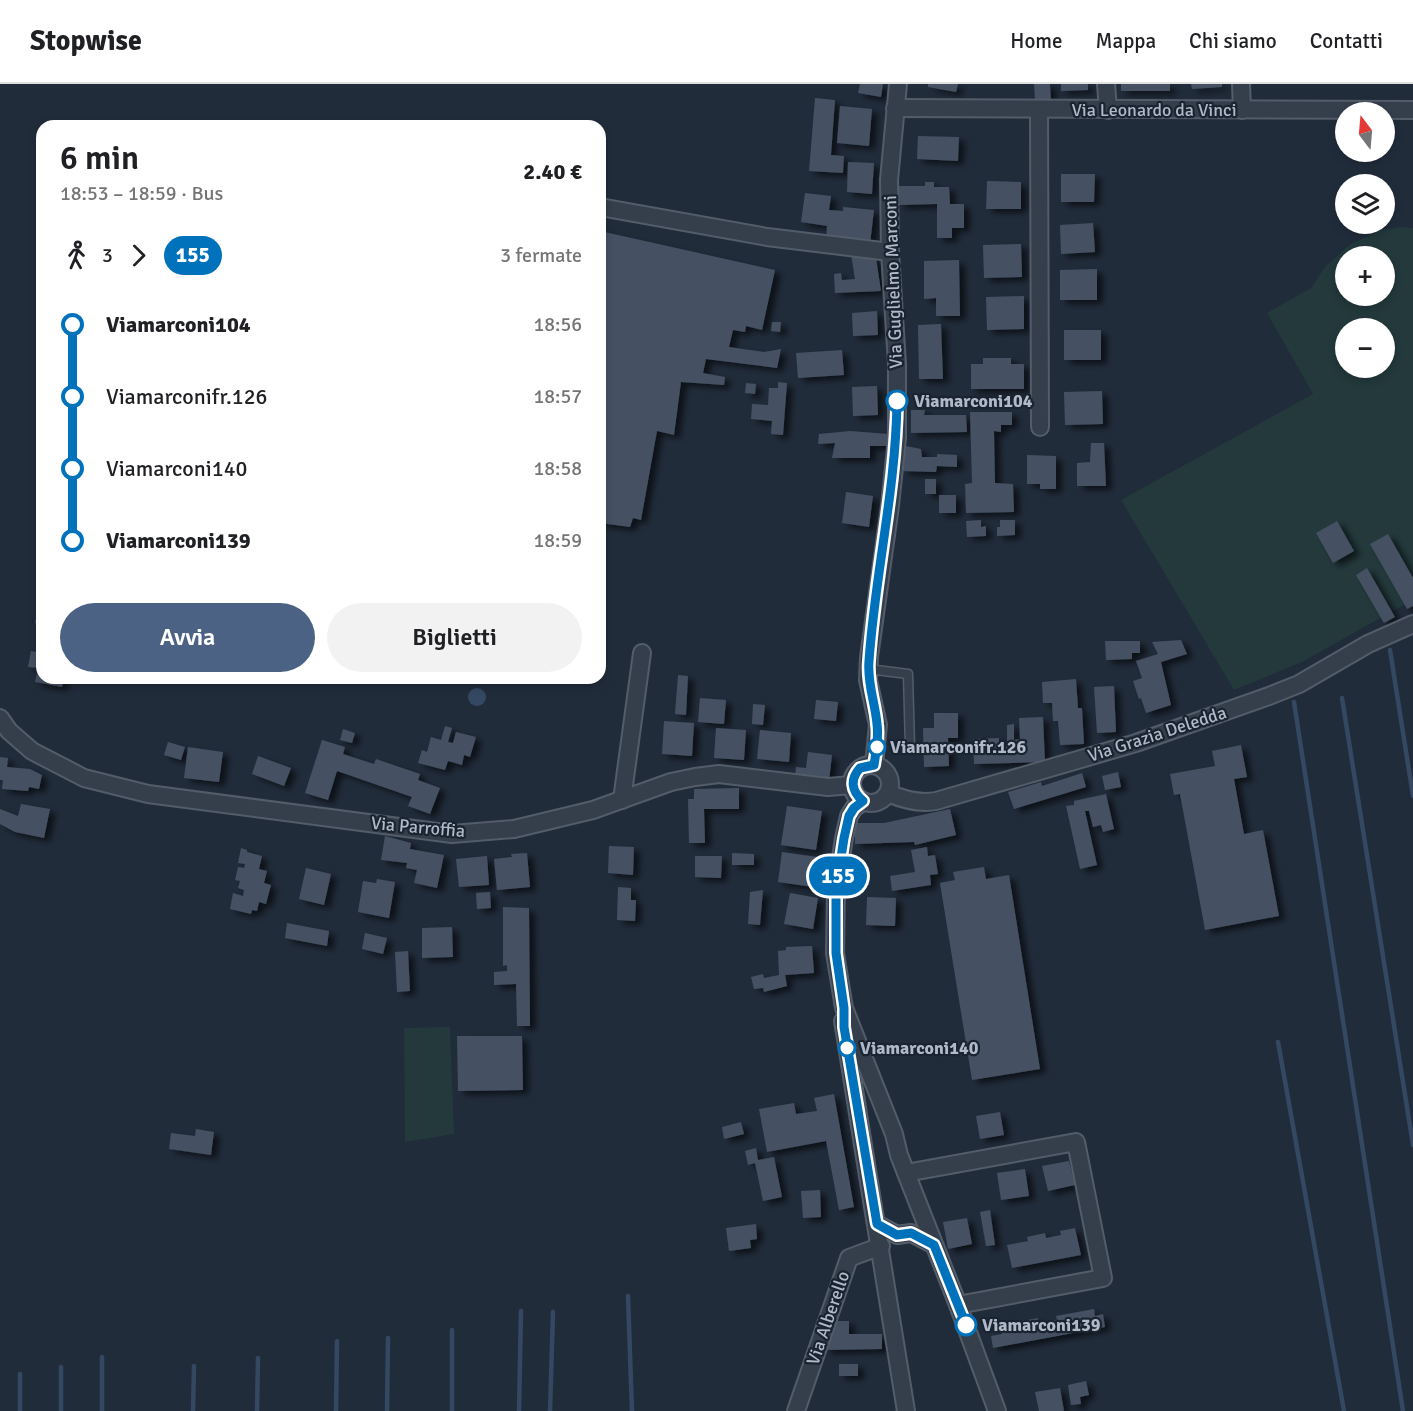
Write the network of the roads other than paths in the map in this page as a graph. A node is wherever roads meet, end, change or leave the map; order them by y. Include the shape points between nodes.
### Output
1 (898, 84) edge
2 (1106, 84) edge
3 (1241, 84) edge
4 (895, 108) junction
5 (1039, 110) junction
6 (1108, 110) junction
7 (1242, 110) junction
8 (1413, 110) edge
9 (606, 208) edge
10 (890, 252) junction
11 (1040, 427) dead end
12 (1413, 624) edge
13 (642, 653) dead end
14 (868, 669) junction
15 (0, 718) edge
16 (910, 747) dead end
17 (874, 765) junction
18 (852, 785) junction
19 (888, 793) junction
20 (622, 800) junction
21 (863, 801) junction
22 (844, 1008) junction
23 (899, 1155) junction
24 (867, 1156) junction
25 (906, 1173) junction
26 (922, 1214) junction
27 (877, 1224) junction
28 (904, 1234) junction
29 (934, 1245) junction
30 (881, 1249) junction
31 (958, 1305) junction
32 (796, 1411) edge
33 (906, 1411) edge
34 (997, 1411) edge

1 - 4 street, Via Guglielmo Marconi
2 - 6 street
3 - 7 street
4 - 5 street, Via Leonardo da Vinci
4 - 10 street, Via Guglielmo Marconi via 889,180
5 - 6 street, Via Leonardo da Vinci
5 - 11 street
6 - 7 street, Via Leonardo da Vinci
7 - 8 street, Via Leonardo da Vinci
9 - 10 street via 767,237
10 - 14 street, Via Guglielmo Marconi via 897,438
12 - 19 street, Via Grazia Deledda via 1287,689 1136,743 936,801 916,802
13 - 20 street
14 - 16 lane via 908,674
14 - 17 street, Via Guglielmo Marconi via 878,725
15 - 20 street, Via Parroffia via 32,752 84,778 148,794 452,834 514,829
17 - 18 street via 860,768
17 - 19 street via 889,776
18 - 20 street, Via Parroffia via 828,787 719,774 671,782
18 - 21 street
19 - 21 street via 879,801
21 - 22 street via 849,816 836,890 836,953
22 - 23 street
22 - 24 street
23 - 24 street via 890,1144 881,1142 871,1147
23 - 25 street
24 - 27 street
25 - 26 street
25 - 31 street via 1076,1142 1103,1278
26 - 28 street
26 - 29 street
27 - 28 street
27 - 30 street
28 - 29 street
28 - 30 street
29 - 31 street
30 - 32 street, Via Alberello via 849,1258
30 - 33 street
31 - 34 street

